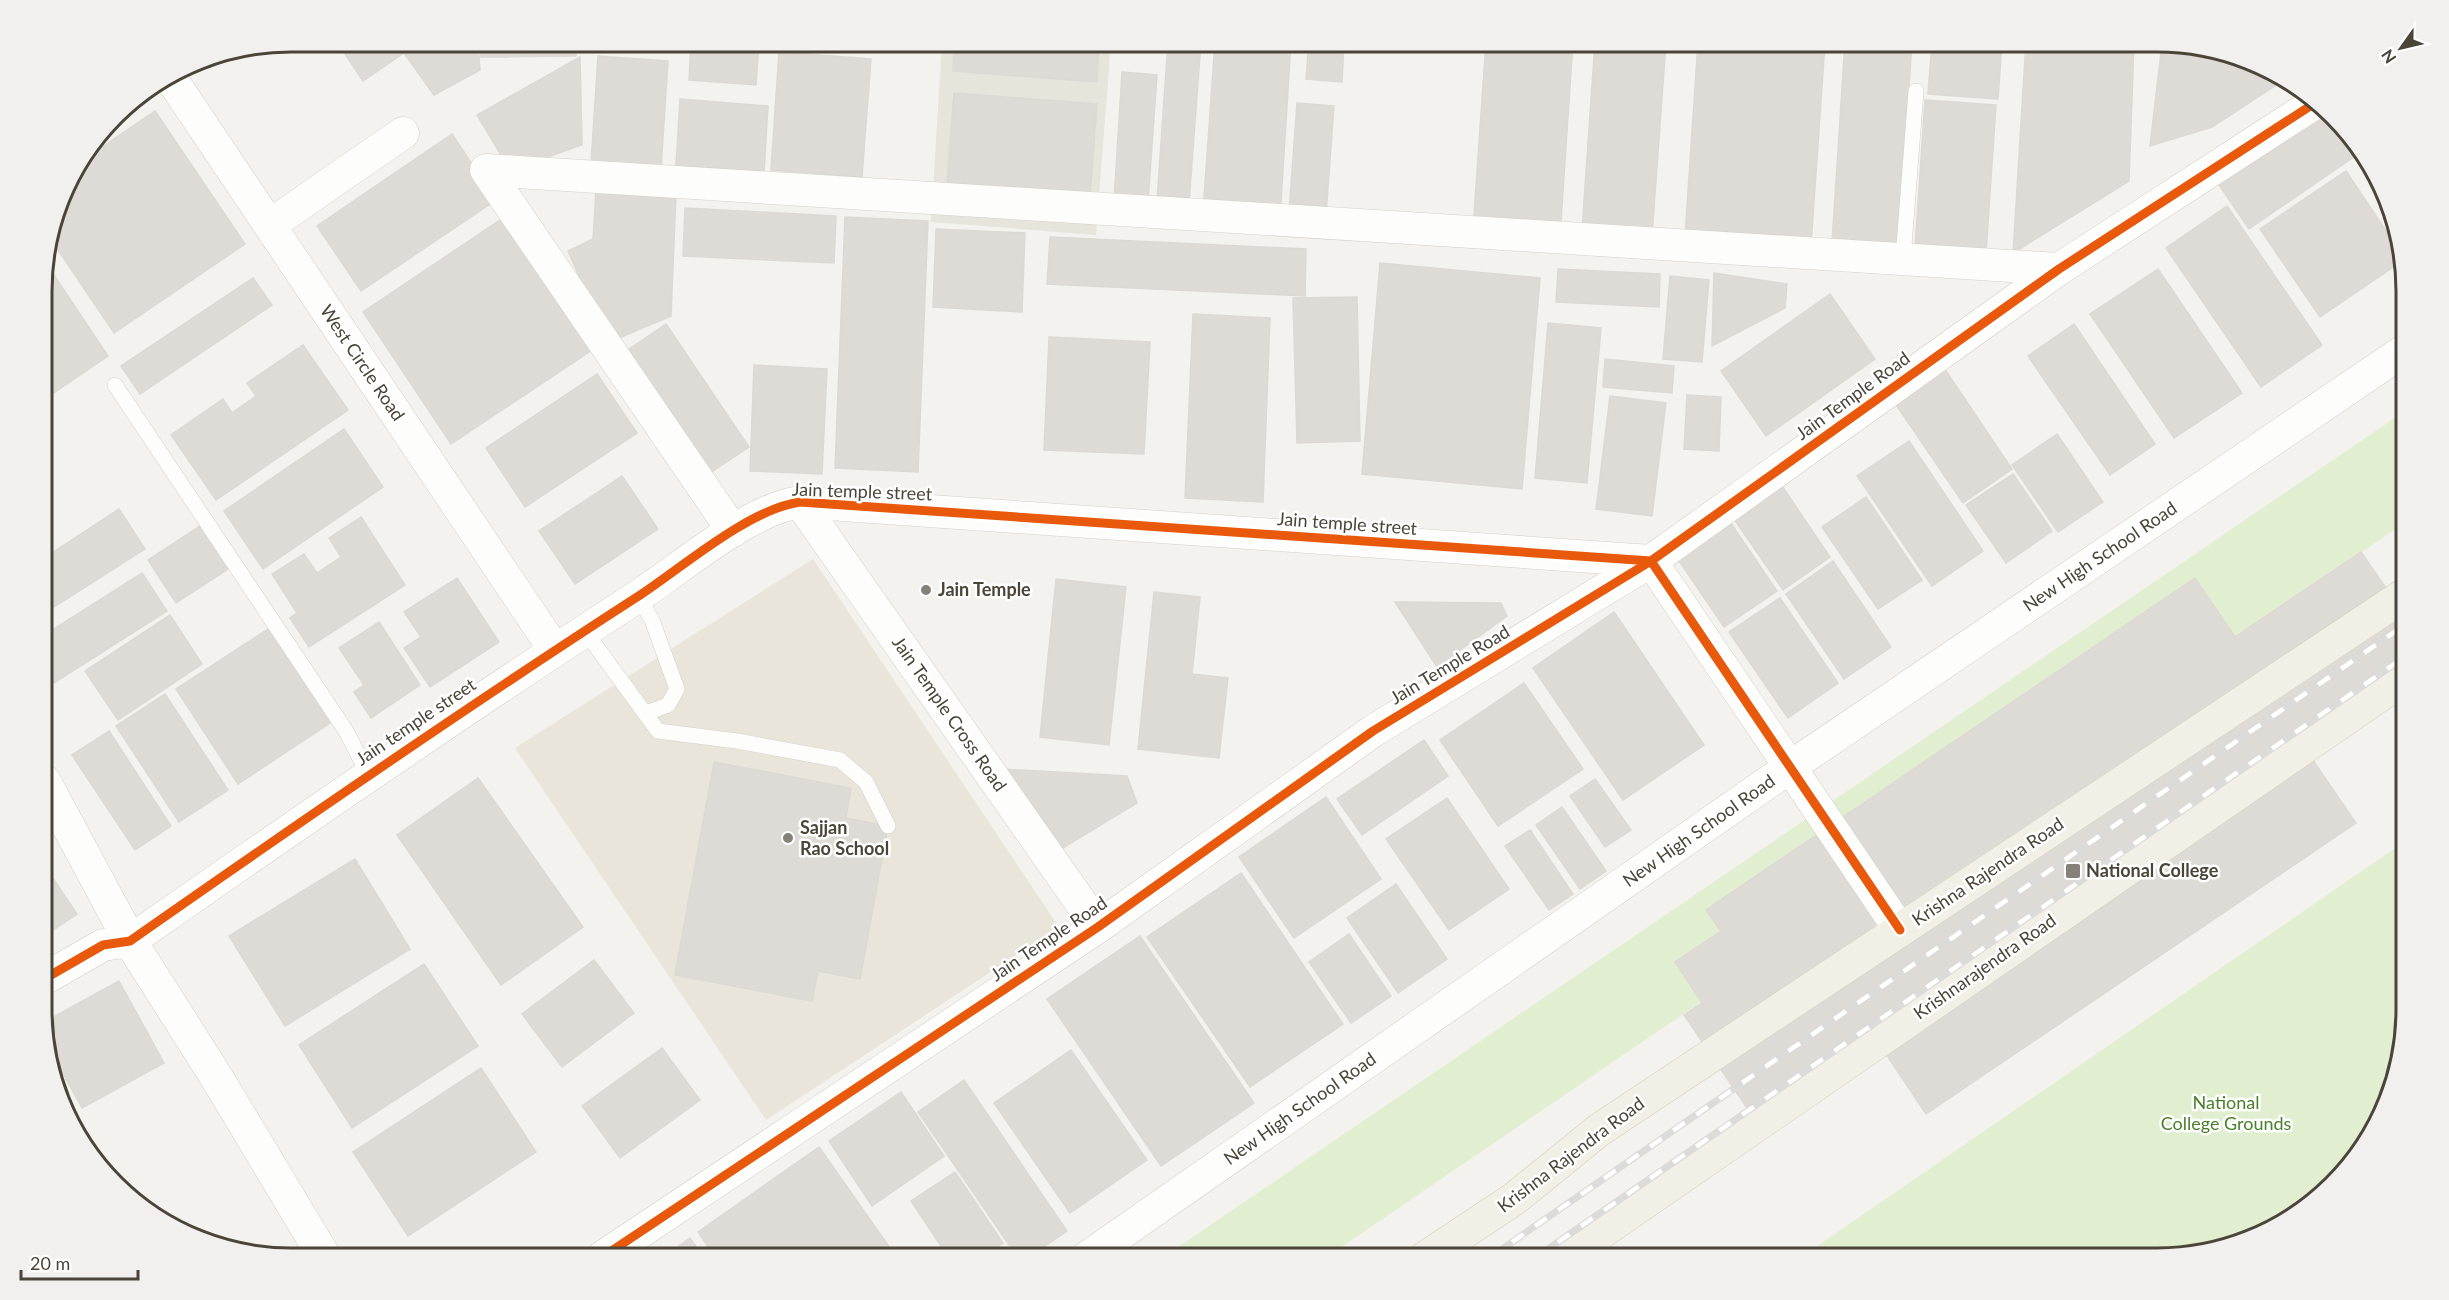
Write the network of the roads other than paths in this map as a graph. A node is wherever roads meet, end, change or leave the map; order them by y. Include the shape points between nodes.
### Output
1 (174, 84) edge
2 (1916, 91) dead end
3 (2309, 107) edge
4 (403, 133) dead end
5 (270, 225) junction
6 (1903, 259) junction
7 (2059, 269) junction
8 (2396, 356) edge
9 (115, 385) dead end
10 (800, 502) junction
11 (733, 531) junction
12 (1651, 561) junction
13 (638, 596) junction
14 (2396, 601) edge
15 (585, 630) junction
16 (554, 649) junction
17 (2396, 684) edge
18 (646, 713) junction
19 (1790, 767) junction
20 (368, 774) junction
21 (52, 796) edge
22 (888, 826) dead end
23 (1098, 927) junction
24 (1900, 930) junction
25 (129, 941) junction
26 (52, 974) edge
27 (319, 1248) edge
28 (616, 1248) edge
29 (1100, 1248) edge
30 (1440, 1248) edge
31 (1578, 1248) edge

1 - 5 street, West Circle Road
2 - 6 lane
3 - 7 street, Jain Temple Road
4 - 5 street
5 - 16 street, West Circle Road
6 - 7 street
6 - 11 street via 486,170
7 - 12 street, Jain Temple Road
8 - 19 street, New High School Road
9 - 20 lane via 346,731
10 - 11 street, Jain temple street via 779,505
10 - 12 street, Jain temple street
10 - 23 street, Jain Temple Cross Road
11 - 13 street, Jain temple street
12 - 19 street
12 - 23 street, Jain Temple Road via 1373,731
13 - 15 street, Jain temple street
13 - 18 lane via 652,621 677,689 668,705
14 - 24 main road, Krishna Rajendra Road
15 - 16 street, Jain temple street
15 - 18 lane
16 - 20 street, Jain temple street
17 - 31 main road, Krishnarajendra Road
18 - 22 lane via 658,731 840,760 866,782
19 - 24 street
19 - 29 street, New High School Road
20 - 25 street, Jain temple street
21 - 25 street
23 - 28 street, Jain Temple Road
24 - 30 main road, Krishna Rajendra Road via 1599,1130 1514,1199
25 - 26 street via 103,945
25 - 27 street

